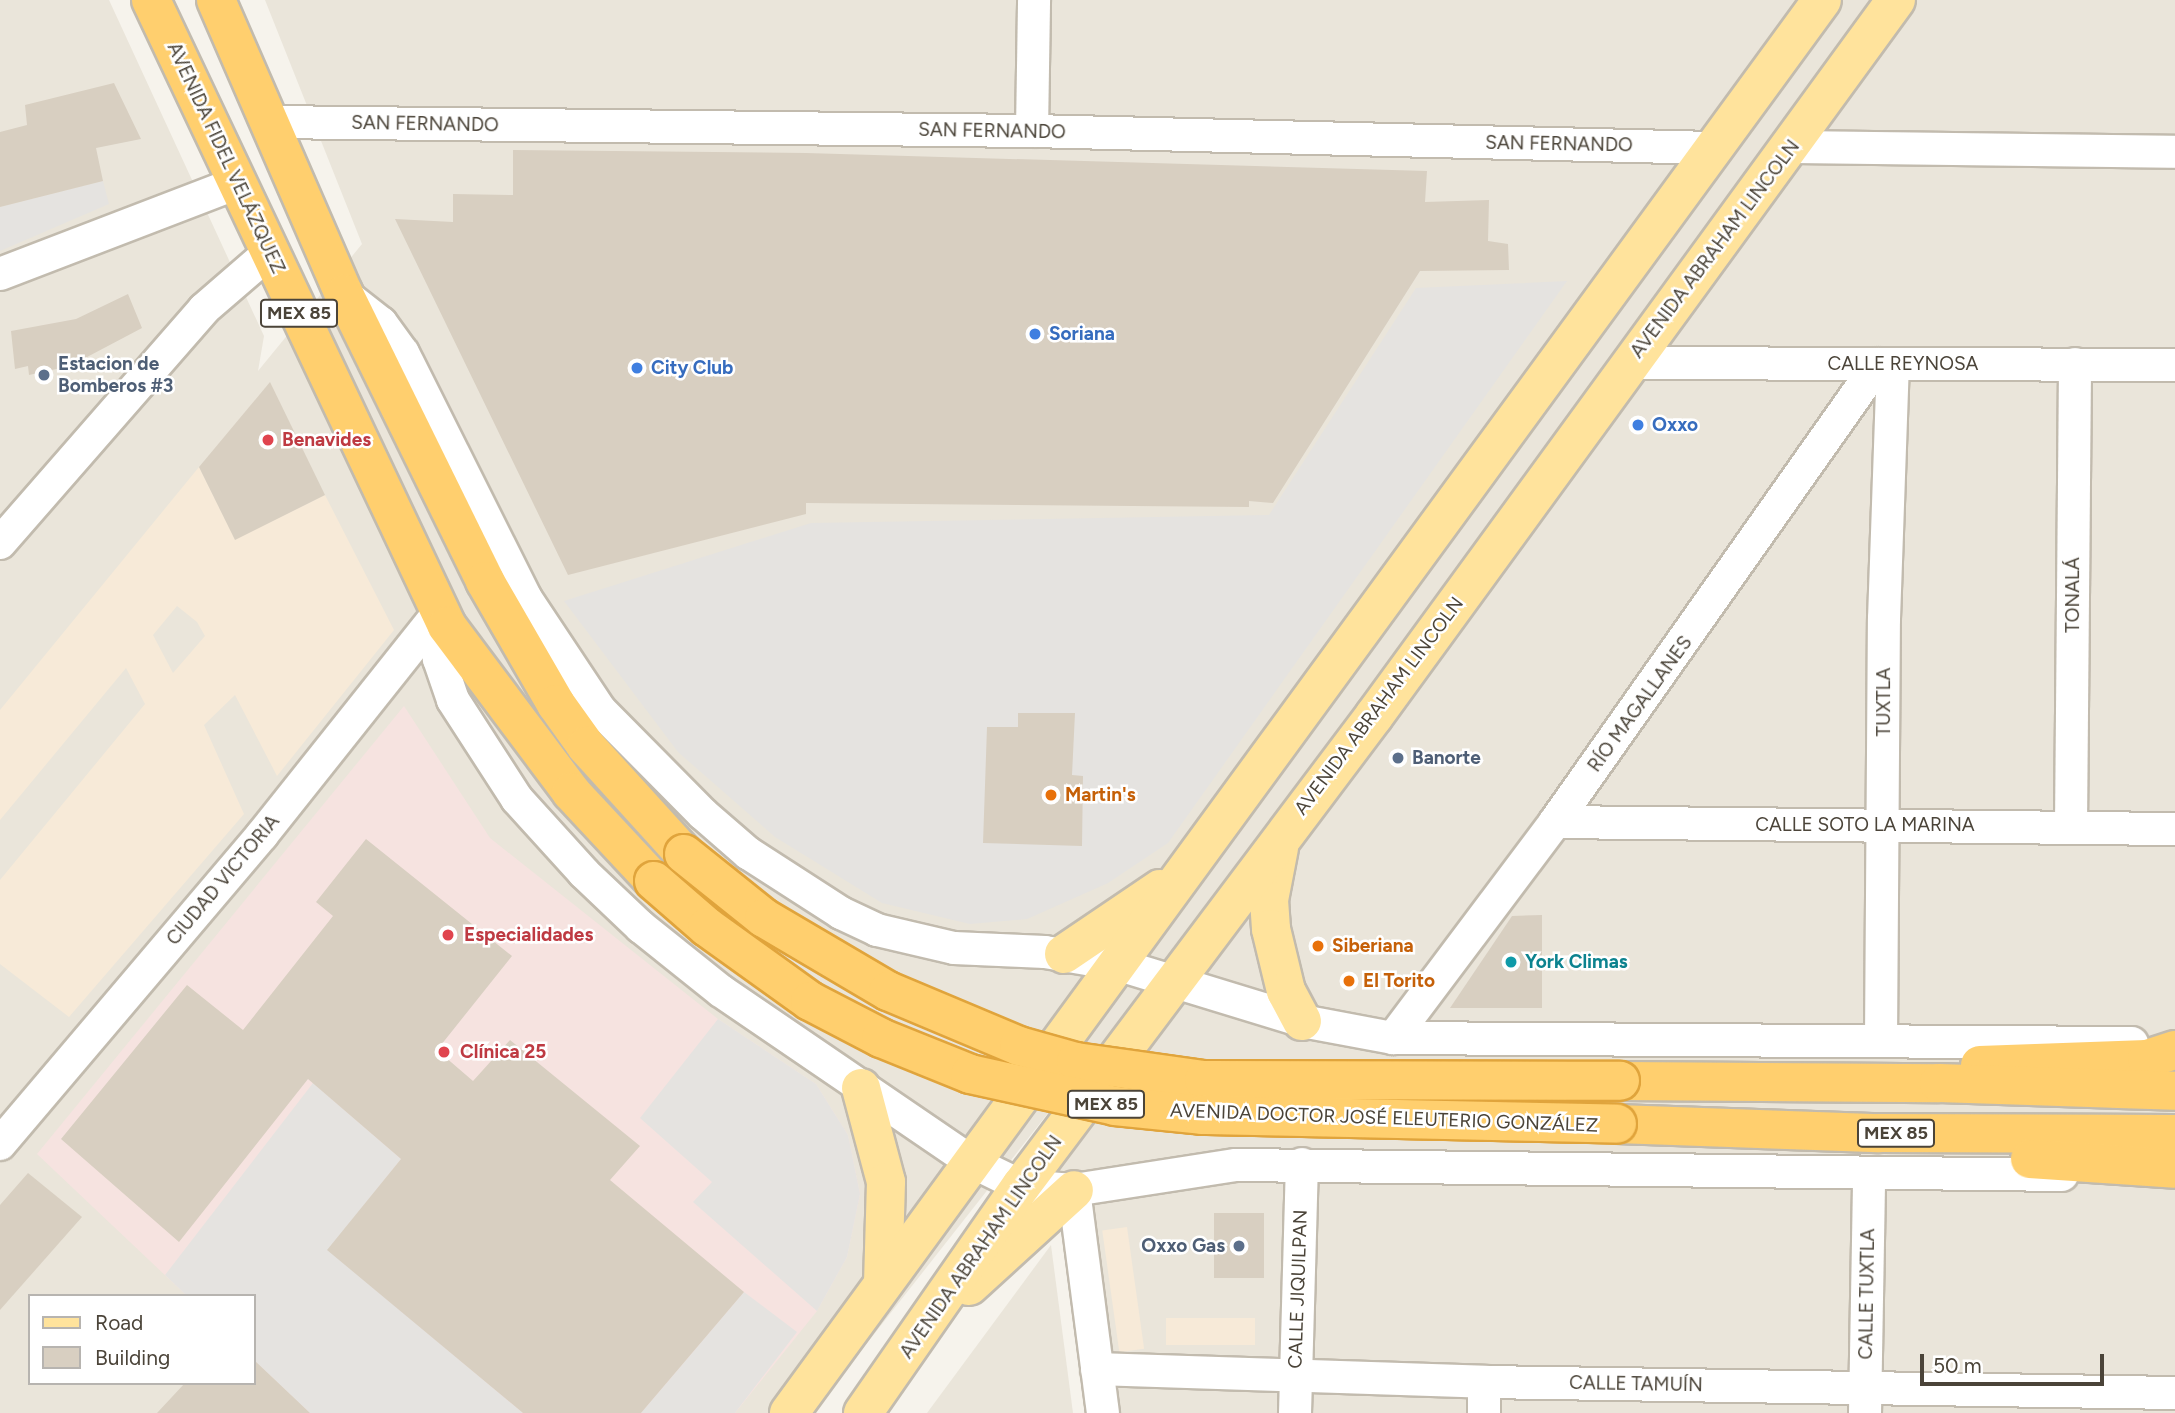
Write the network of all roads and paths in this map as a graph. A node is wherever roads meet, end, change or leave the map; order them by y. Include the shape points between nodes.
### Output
1 (152, 0) edge
2 (216, 0) edge
3 (1034, 0) edge
4 (1822, 0) edge
5 (1896, 0) edge
6 (270, 122) junction
7 (1031, 131) junction
8 (1791, 147) junction
9 (1714, 148) junction
10 (2175, 152) edge
11 (237, 183) junction
12 (270, 252) junction
13 (0, 274) edge
14 (344, 294) junction
15 (1630, 362) junction
16 (1886, 364) junction
17 (2075, 364) junction
18 (2175, 365) edge
19 (0, 542) edge
20 (444, 618) junction
21 (1338, 664) junction
22 (1374, 716) junction
23 (1292, 726) junction
24 (1341, 760) junction
25 (1555, 822) junction
26 (1884, 825) junction
27 (2071, 826) junction
28 (2175, 829) edge
29 (1283, 836) junction
30 (1185, 872) junction
31 (654, 881) joint
32 (1064, 954) junction
33 (1116, 964) junction
34 (1175, 983) junction
35 (1302, 1021) junction
36 (1394, 1038) junction
37 (1881, 1040) junction
38 (2175, 1044) edge
39 (2175, 1050) edge
40 (1939, 1083) junction
41 (861, 1088) junction
42 (2175, 1091) edge
43 (1880, 1133) junction
44 (2175, 1134) edge
45 (0, 1144) edge
46 (972, 1162) junction
47 (1303, 1164) junction
48 (2175, 1169) edge
49 (1869, 1174) junction
50 (2175, 1175) edge
51 (1020, 1186) junction
52 (1074, 1191) junction
53 (883, 1282) junction
54 (935, 1314) junction
55 (1097, 1369) junction
56 (1296, 1375) junction
57 (1484, 1382) junction
58 (2175, 1392) edge
59 (1678, 1399) edge
60 (1865, 1399) edge
61 (2060, 1401) edge
62 (789, 1413) edge
63 (863, 1413) edge
64 (1103, 1413) edge
65 (1295, 1413) edge
66 (1484, 1413) edge

1 - 11 highway, AVENIDA FIDEL VELÁZQUEZ / MEX 85
2 - 6 highway, MEX 85
3 - 7 street
4 - 9 main road
5 - 8 main road, AVENIDA ABRAHAM LINCOLN
6 - 7 street, SAN FERNANDO
6 - 14 highway, MEX 85
7 - 9 street, SAN FERNANDO
8 - 10 street
8 - 15 main road, AVENIDA ABRAHAM LINCOLN
9 - 21 main road
11 - 12 highway, AVENIDA FIDEL VELÁZQUEZ / MEX 85
11 - 13 street
12 - 19 street via 204,309
12 - 20 highway, AVENIDA FIDEL VELÁZQUEZ / MEX 85
14 - 32 street via 381,323 403,353 501,552 555,645 600,710 703,814 783,878 877,930 954,948
14 - 40 highway, AVENIDA DOCTOR JOSÉ ELEUTERIO GONZÁLEZ / MEX 85, bridge via 451,516 550,693 586,746 684,855 764,918 878,986 998,1038 1076,1062 1204,1080
15 - 16 street, CALLE REYNOSA
15 - 22 main road, AVENIDA ABRAHAM LINCOLN
16 - 17 street, CALLE REYNOSA
16 - 25 street, RÍO MAGALLANES
16 - 26 street, TUXTLA
17 - 18 street, CALLE REYNOSA
17 - 27 street, TONALÁ
20 - 31 highway, AVENIDA FIDEL VELÁZQUEZ / MEX 85 via 571,792
20 - 41 street via 439,659 453,700 517,799 550,840 641,927 709,982
20 - 45 street, CIUDAD VICTORIA
21 - 22 main road via 1340,694 1356,709
21 - 23 main road
22 - 24 main road, AVENIDA ABRAHAM LINCOLN
23 - 24 main road via 1327,729
23 - 30 main road
24 - 29 main road, AVENIDA ABRAHAM LINCOLN
25 - 26 street, CALLE SOTO LA MARINA
25 - 36 street, RÍO MAGALLANES
26 - 27 street, CALLE SOTO LA MARINA
26 - 37 street, TUXTLA
27 - 28 street, CALLE SOTO LA MARINA
29 - 34 main road, AVENIDA ABRAHAM LINCOLN
29 - 35 main road via 1271,877 1271,929 1286,991
30 - 32 main road
30 - 33 main road
31 - 43 highway, AVENIDA DOCTOR JOSÉ ELEUTERIO GONZÁLEZ / MEX 85, bridge via 707,927 810,1001 933,1061 994,1080 1115,1106 1202,1115
32 - 33 street
33 - 34 street
33 - 46 main road
34 - 35 street
34 - 51 main road, AVENIDA ABRAHAM LINCOLN
35 - 36 street
36 - 37 street
37 - 38 street
39 - 40 highway via 2147,1059 1984,1063
40 - 42 highway, AVENIDA DOCTOR JOSÉ ELEUTERIO GONZÁLEZ / MEX 85
41 - 46 street
41 - 53 main road via 886,1182
43 - 44 highway, AVENIDA DOCTOR JOSÉ ELEUTERIO GONZÁLEZ / MEX 85
43 - 48 highway via 1901,1148 1935,1155
46 - 51 street
46 - 53 main road
47 - 49 street
47 - 52 street via 1236,1165
47 - 56 street, CALLE JIQUILPAN
49 - 50 street
49 - 60 street, CALLE TUXTLA
51 - 52 street
51 - 54 main road, AVENIDA ABRAHAM LINCOLN
52 - 54 main road via 1030,1235
52 - 55 street
53 - 62 main road
54 - 63 main road, AVENIDA ABRAHAM LINCOLN
55 - 56 street, CALLE TAMUÍN
55 - 64 street
56 - 57 street, CALLE TAMUÍN
56 - 65 street, CALLE JIQUILPAN
57 - 59 street, CALLE TAMUÍN
57 - 66 street
58 - 61 street, CALLE TAMUÍN
59 - 60 street, CALLE TAMUÍN
60 - 61 street, CALLE TAMUÍN

